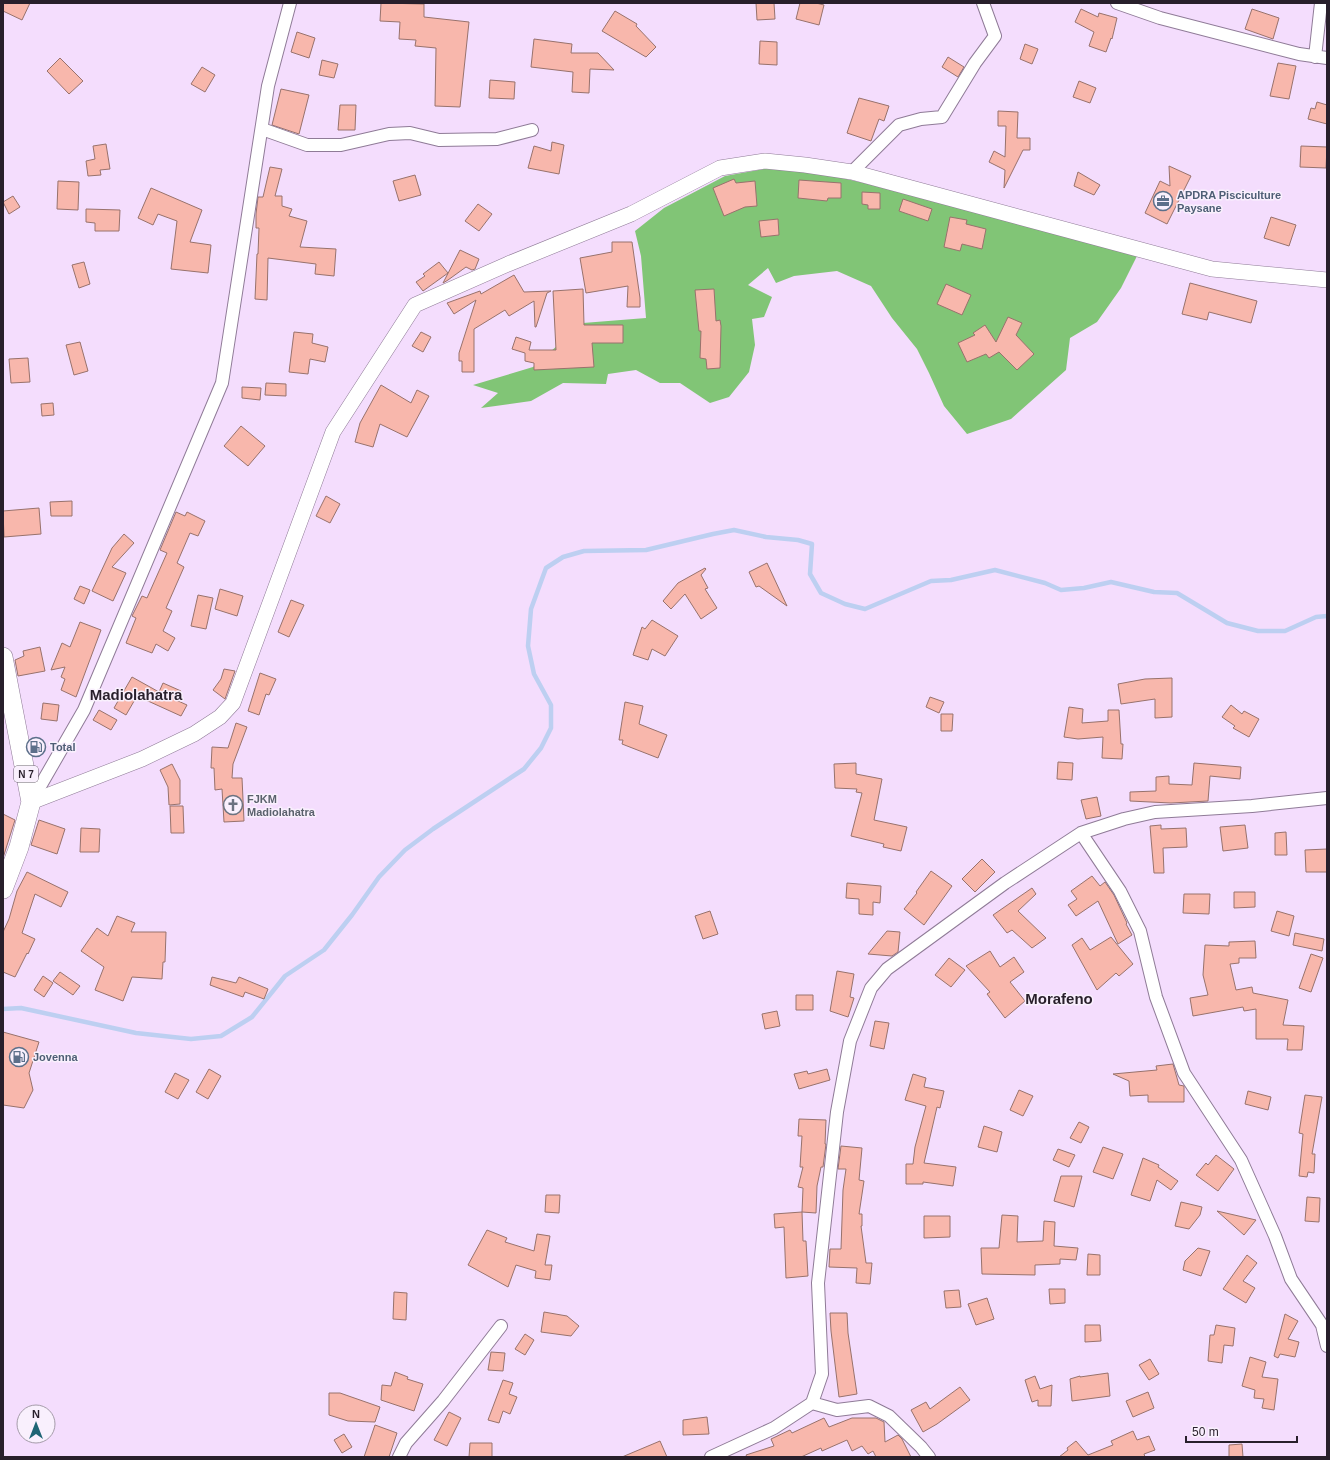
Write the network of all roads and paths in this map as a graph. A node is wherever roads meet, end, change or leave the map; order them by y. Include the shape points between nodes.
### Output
1 (290, 3) edge
2 (983, 3) edge
3 (1116, 3) edge
4 (1321, 3) edge
5 (1321, 58) edge
6 (262, 130) junction
7 (532, 130) dead end
8 (852, 172) junction
9 (1327, 280) edge
10 (3, 657) edge
11 (1327, 798) edge
12 (31, 802) junction
13 (1081, 833) junction
14 (3, 889) edge
15 (501, 1326) dead end
16 (1327, 1346) edge
17 (812, 1402) junction
18 (399, 1457) edge
19 (711, 1457) edge
20 (929, 1457) edge

1 - 6 street via 268,86
2 - 8 street via 995,36 942,117 899,125
3 - 5 street via 1160,18
4 - 5 street
6 - 7 street via 307,145 341,145 389,134 410,133 439,140 497,139
6 - 12 street via 222,383 84,710
8 - 9 street via 1212,269
8 - 12 street via 765,161 720,168 632,214 415,305 333,432 232,703 220,718 194,734 142,759
10 - 12 main road, N 7
11 - 13 street via 1155,812
12 - 14 main road, N 7 via 19,847
13 - 16 street via 1120,891 1140,931 1156,997 1184,1073 1241,1160 1276,1236 1291,1279 1322,1324
13 - 17 street via 1005,883 899,960 887,969 871,988 850,1041 837,1112 818,1283 822,1374
15 - 18 street via 443,1401 406,1443
17 - 19 street via 774,1428
17 - 20 street via 837,1410 869,1406 889,1416

